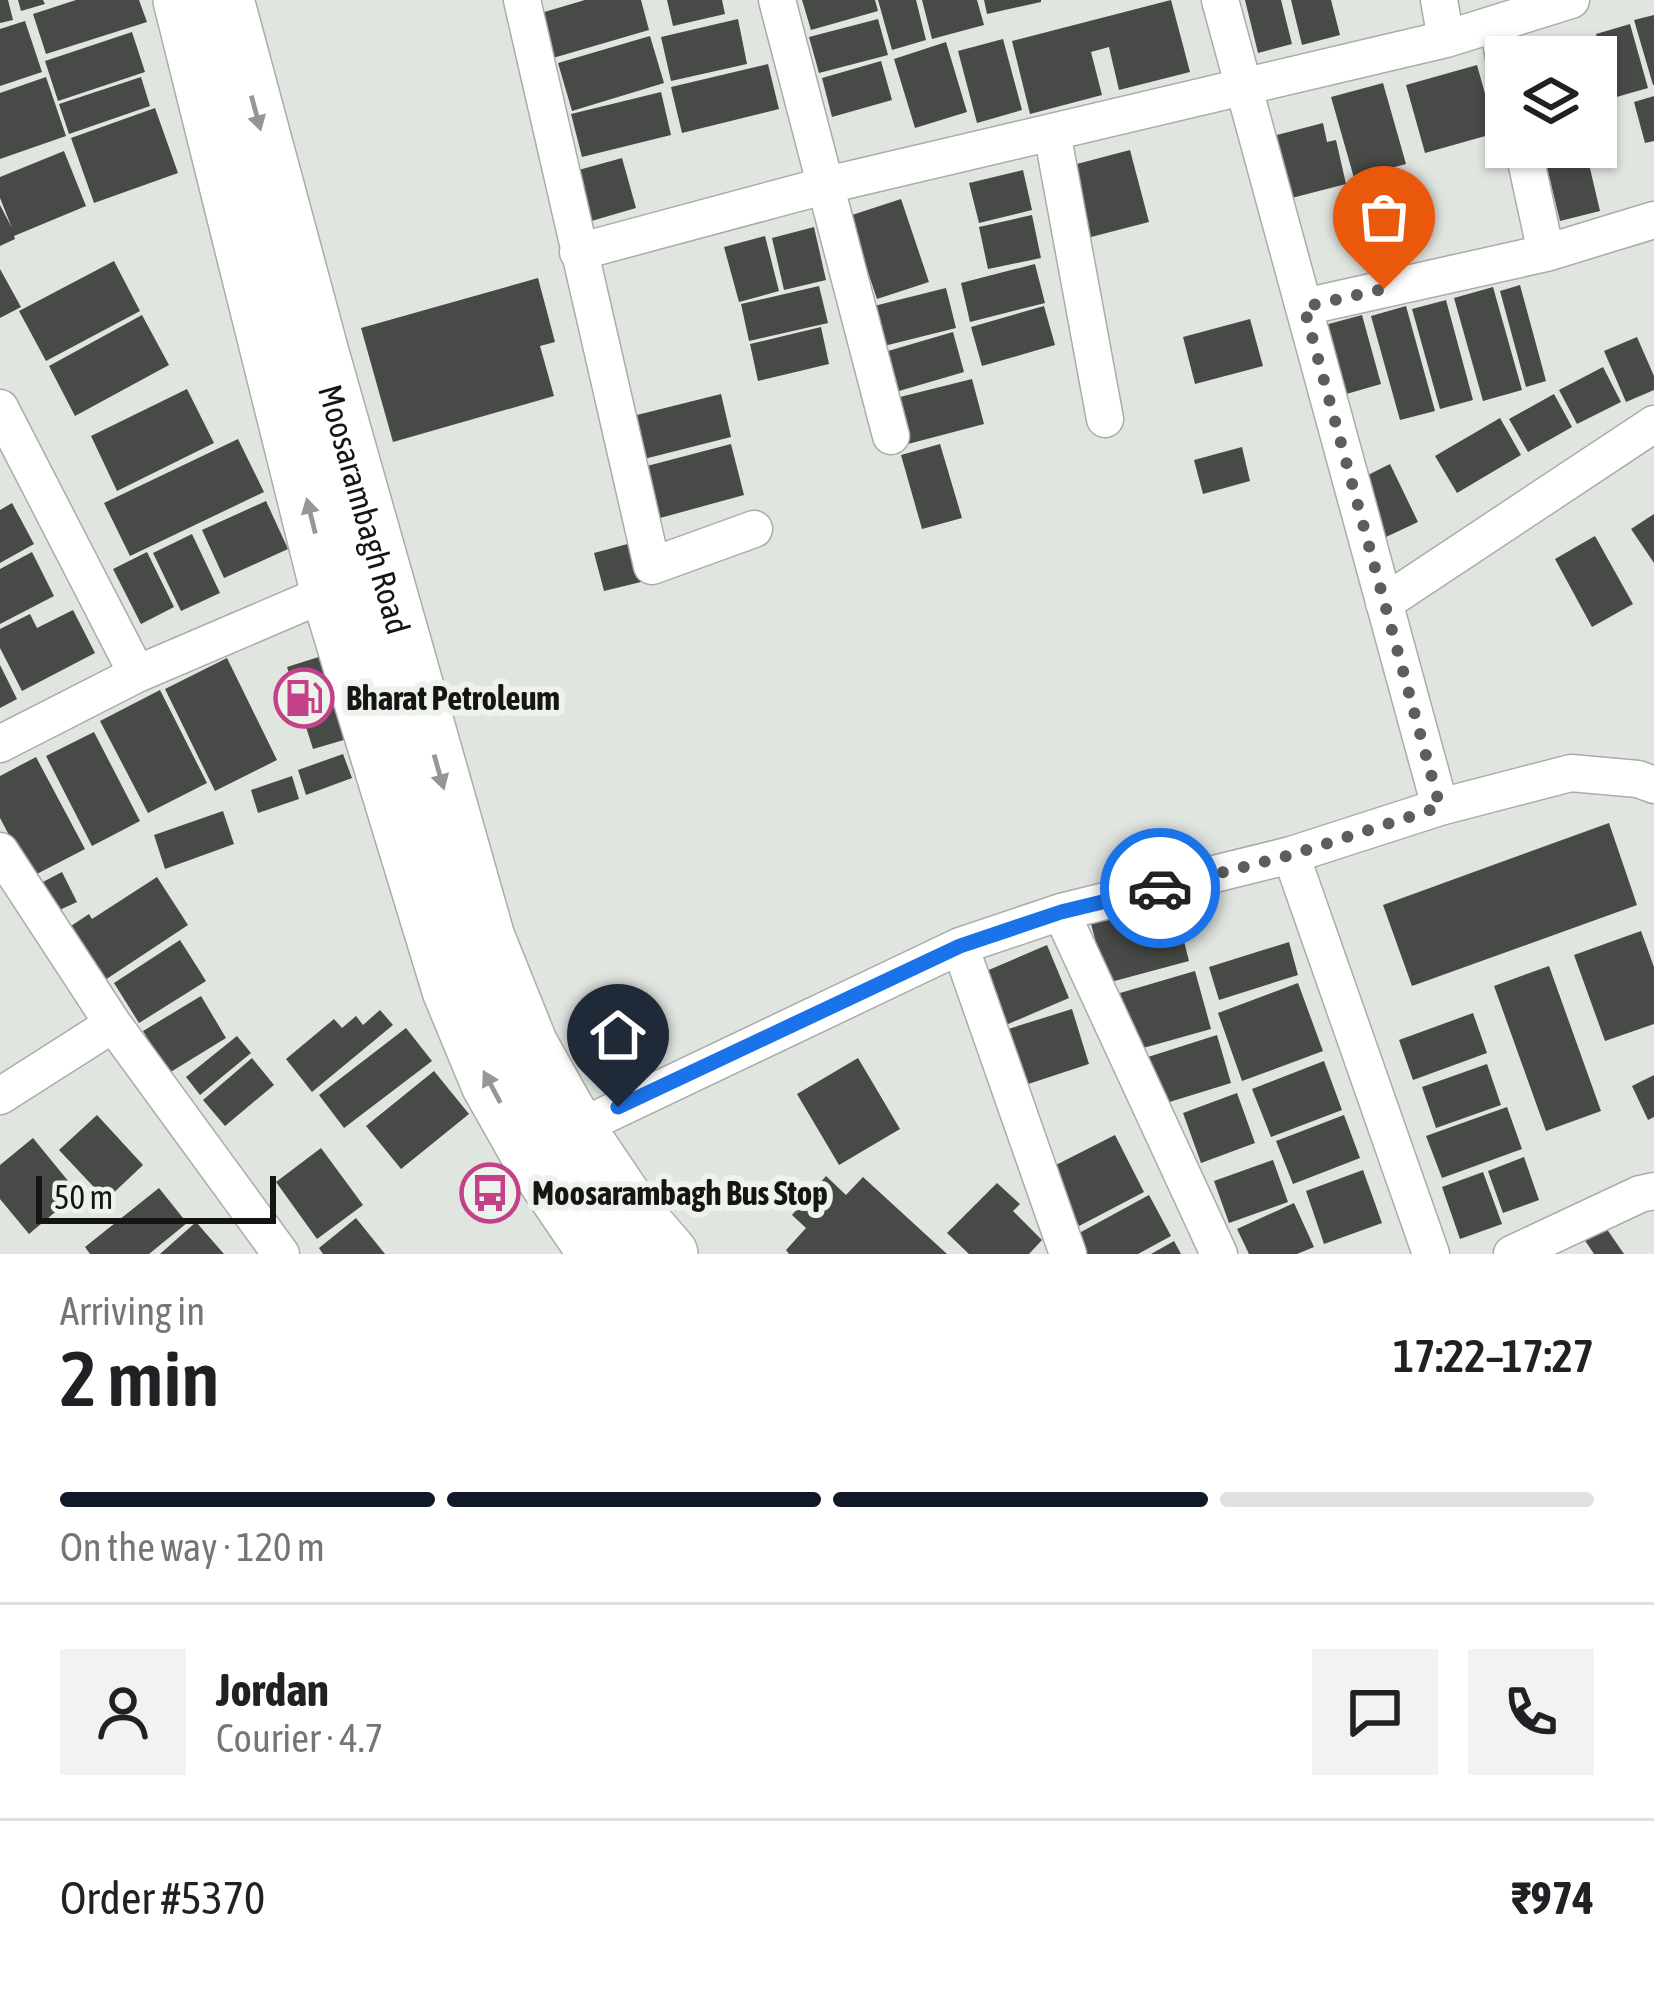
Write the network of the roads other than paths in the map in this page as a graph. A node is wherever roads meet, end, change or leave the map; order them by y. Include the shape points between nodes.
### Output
1 (182, 0) edge
2 (225, 0) edge
3 (522, 0) edge
4 (777, 0) edge
5 (1220, 0) edge
6 (1439, 0) edge
7 (1571, 0) edge
8 (1497, 23) junction
9 (1500, 36) edge
10 (1446, 39) junction
11 (1244, 87) junction
12 (1052, 132) junction
13 (1528, 168) edge
14 (827, 185) junction
15 (1654, 220) edge
16 (578, 252) junction
17 (1546, 253) junction
18 (1304, 307) junction
19 (0, 408) edge
20 (1105, 418) dead end
21 (1654, 424) edge
22 (892, 436) dead end
23 (754, 529) dead end
24 (382, 573) junction
25 (329, 590) junction
26 (1384, 602) junction
27 (137, 674) junction
28 (0, 744) edge
29 (1654, 785) edge
30 (1440, 807) junction
31 (0, 851) edge
32 (1291, 855) junction
33 (1061, 912) junction
34 (960, 946) junction
35 (113, 1024) junction
36 (0, 1096) edge
37 (552, 1140) junction
38 (1654, 1191) edge
39 (599, 1240) edge
40 (1570, 1243) edge
41 (280, 1254) edge
42 (669, 1254) edge
43 (1068, 1254) edge
44 (1219, 1254) edge
45 (1431, 1254) edge
46 (1512, 1254) edge

25 -> 1 main road, Moosarambagh Road
2 -> 24 main road, Moosarambagh Road
3 - 16 street
4 - 14 street
5 - 11 street
6 - 10 street
7 - 8 street
8 - 9 street
8 - 10 street
10 - 11 street
11 - 12 street
11 - 18 street
12 - 14 street
12 - 20 street
13 - 17 street
14 - 16 street
14 - 22 street
15 - 17 street
16 - 23 street via 652,566
17 - 18 street
18 - 26 street
19 - 27 street
21 - 26 street
24 - 25 street
24 -> 37 main road, Moosarambagh Road
25 - 27 street
37 -> 25 main road, Moosarambagh Road via 490,1084 461,1021
26 - 30 street
27 - 28 street
29 - 30 street via 1571,773
30 - 32 street
31 - 35 street
32 - 33 street
32 - 45 street
33 - 34 street
33 - 44 street
34 - 37 street
34 - 43 street
35 - 36 street
35 - 41 street
37 - 39 main road, Moosarambagh Road
38 - 40 street
39 - 42 main road, Moosarambagh Road
40 - 46 street

